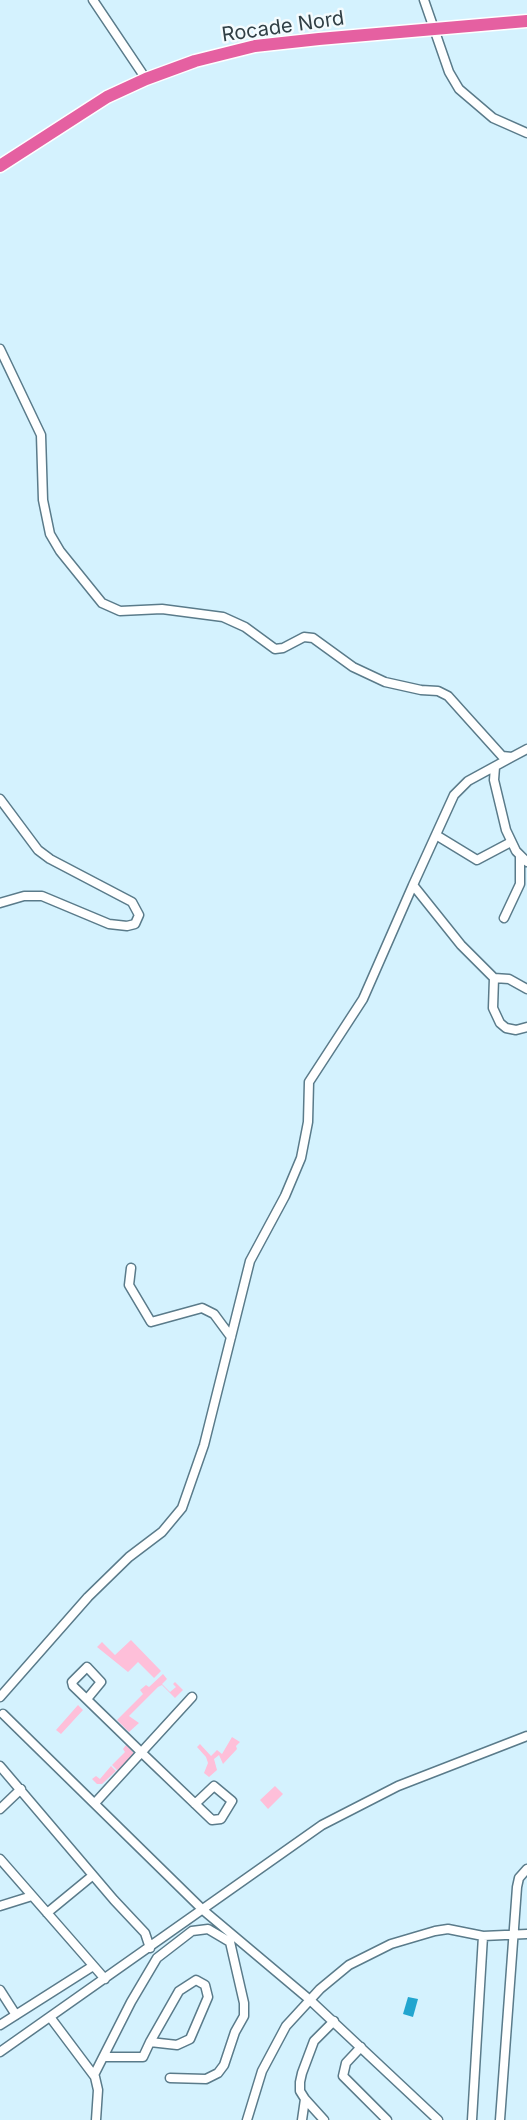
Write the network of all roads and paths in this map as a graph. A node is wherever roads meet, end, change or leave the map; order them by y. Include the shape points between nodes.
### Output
1 (93, 0) edge
2 (424, 0) edge
3 (527, 21) edge
4 (434, 31) junction
5 (146, 79) junction
6 (527, 133) edge
7 (0, 166) edge
8 (0, 349) edge
9 (527, 749) edge
10 (512, 757) junction
11 (495, 767) junction
12 (0, 800) edge
13 (436, 835) junction
14 (511, 842) junction
15 (524, 860) edge
16 (413, 885) junction
17 (0, 903) edge
18 (504, 918) dead end
19 (494, 978) junction
20 (527, 989) edge
21 (527, 1027) edge
22 (131, 1268) dead end
23 (231, 1338) junction
24 (192, 1697) dead end
25 (0, 1698) edge
26 (87, 1699) dead end
27 (3, 1714) dead end
28 (527, 1736) edge
29 (142, 1753) junction
30 (0, 1766) edge
31 (21, 1789) junction
32 (95, 1803) junction
33 (195, 1804) junction
34 (0, 1809) edge
35 (0, 1859) edge
36 (527, 1869) edge
37 (92, 1876) junction
38 (32, 1896) junction
39 (0, 1906) edge
40 (203, 1910) junction
41 (47, 1913) junction
42 (527, 1934) edge
43 (512, 1935) junction
44 (483, 1936) junction
45 (150, 1948) junction
46 (93, 1966) junction
47 (105, 1979) junction
48 (0, 1990) edge
49 (310, 2000) junction
50 (16, 2015) junction
51 (50, 2017) junction
52 (334, 2021) junction
53 (0, 2025) edge
54 (150, 2042) junction
55 (361, 2048) junction
56 (0, 2052) edge
57 (105, 2057) junction
58 (94, 2075) junction
59 (170, 2078) dead end
60 (304, 2099) junction
61 (96, 2120) edge
62 (247, 2120) edge
63 (302, 2120) edge
64 (324, 2120) edge
65 (387, 2120) edge
66 (438, 2120) edge
67 (472, 2120) edge
68 (500, 2120) edge

1 - 5 street
2 - 4 street
3 - 4 highway, Rocade Nord
4 - 5 highway, Rocade Nord via 255,46 195,61
4 - 6 street via 459,89 493,118
5 - 7 highway, Rocade Nord via 86,108
8 - 10 street via 41,435 43,500 50,534 102,603 120,610 162,609 223,618 245,627 275,649 304,637 313,638 353,667 385,682 444,693 502,756
9 - 10 street
10 - 11 street
11 - 13 street via 461,787
11 - 14 street via 499,801
12 - 17 street via 38,850 132,902 139,915 135,924 127,926 109,924 42,897 24,896
13 - 14 street via 477,860
13 - 16 street
14 - 15 street
15 - 18 street via 520,884
16 - 19 street
16 - 23 street via 363,999 309,1082 308,1122 301,1158 250,1261
19 - 20 street via 510,979
19 - 21 street via 495,1015 506,1028
22 - 23 street via 129,1285 151,1322 202,1308 213,1314
23 - 25 street via 204,1445 176,1516 88,1597
24 - 29 street
26 - 29 street
27 - 32 street
28 - 40 street via 398,1786 338,1816
29 - 32 street
29 - 33 street
30 - 31 street
31 - 34 street
31 - 37 street
32 - 40 street
33 - 33 street via 214,1786 232,1802 221,1819 215,1821
35 - 38 street
36 - 43 street via 517,1882
37 - 41 street
37 - 45 street via 146,1933
38 - 39 street
38 - 41 street
40 - 45 street
40 - 49 street
41 - 46 street
42 - 43 street
43 - 44 street
43 - 68 street
44 - 49 street via 448,1929 391,1944 349,1965
44 - 67 street
45 - 47 street
46 - 47 street
46 - 50 street
47 - 51 street
48 - 50 street
49 - 52 street
49 - 62 street via 277,2042 257,2084
50 - 53 street
51 - 56 street
51 - 58 street
52 - 55 street
52 - 60 street via 314,2041 300,2082
54 - 54 street via 183,1987 196,1980 205,1985 208,1997 190,2039 177,2045
54 - 57 street via 143,2057
55 - 65 street via 346,2063 343,2076
55 - 66 street
57 - 58 street
57 - 59 street via 131,2002 158,1958 192,1931 208,1929 230,1942 244,2016 218,2073 206,2079
58 - 61 street via 98,2090
60 - 63 street
60 - 64 street

